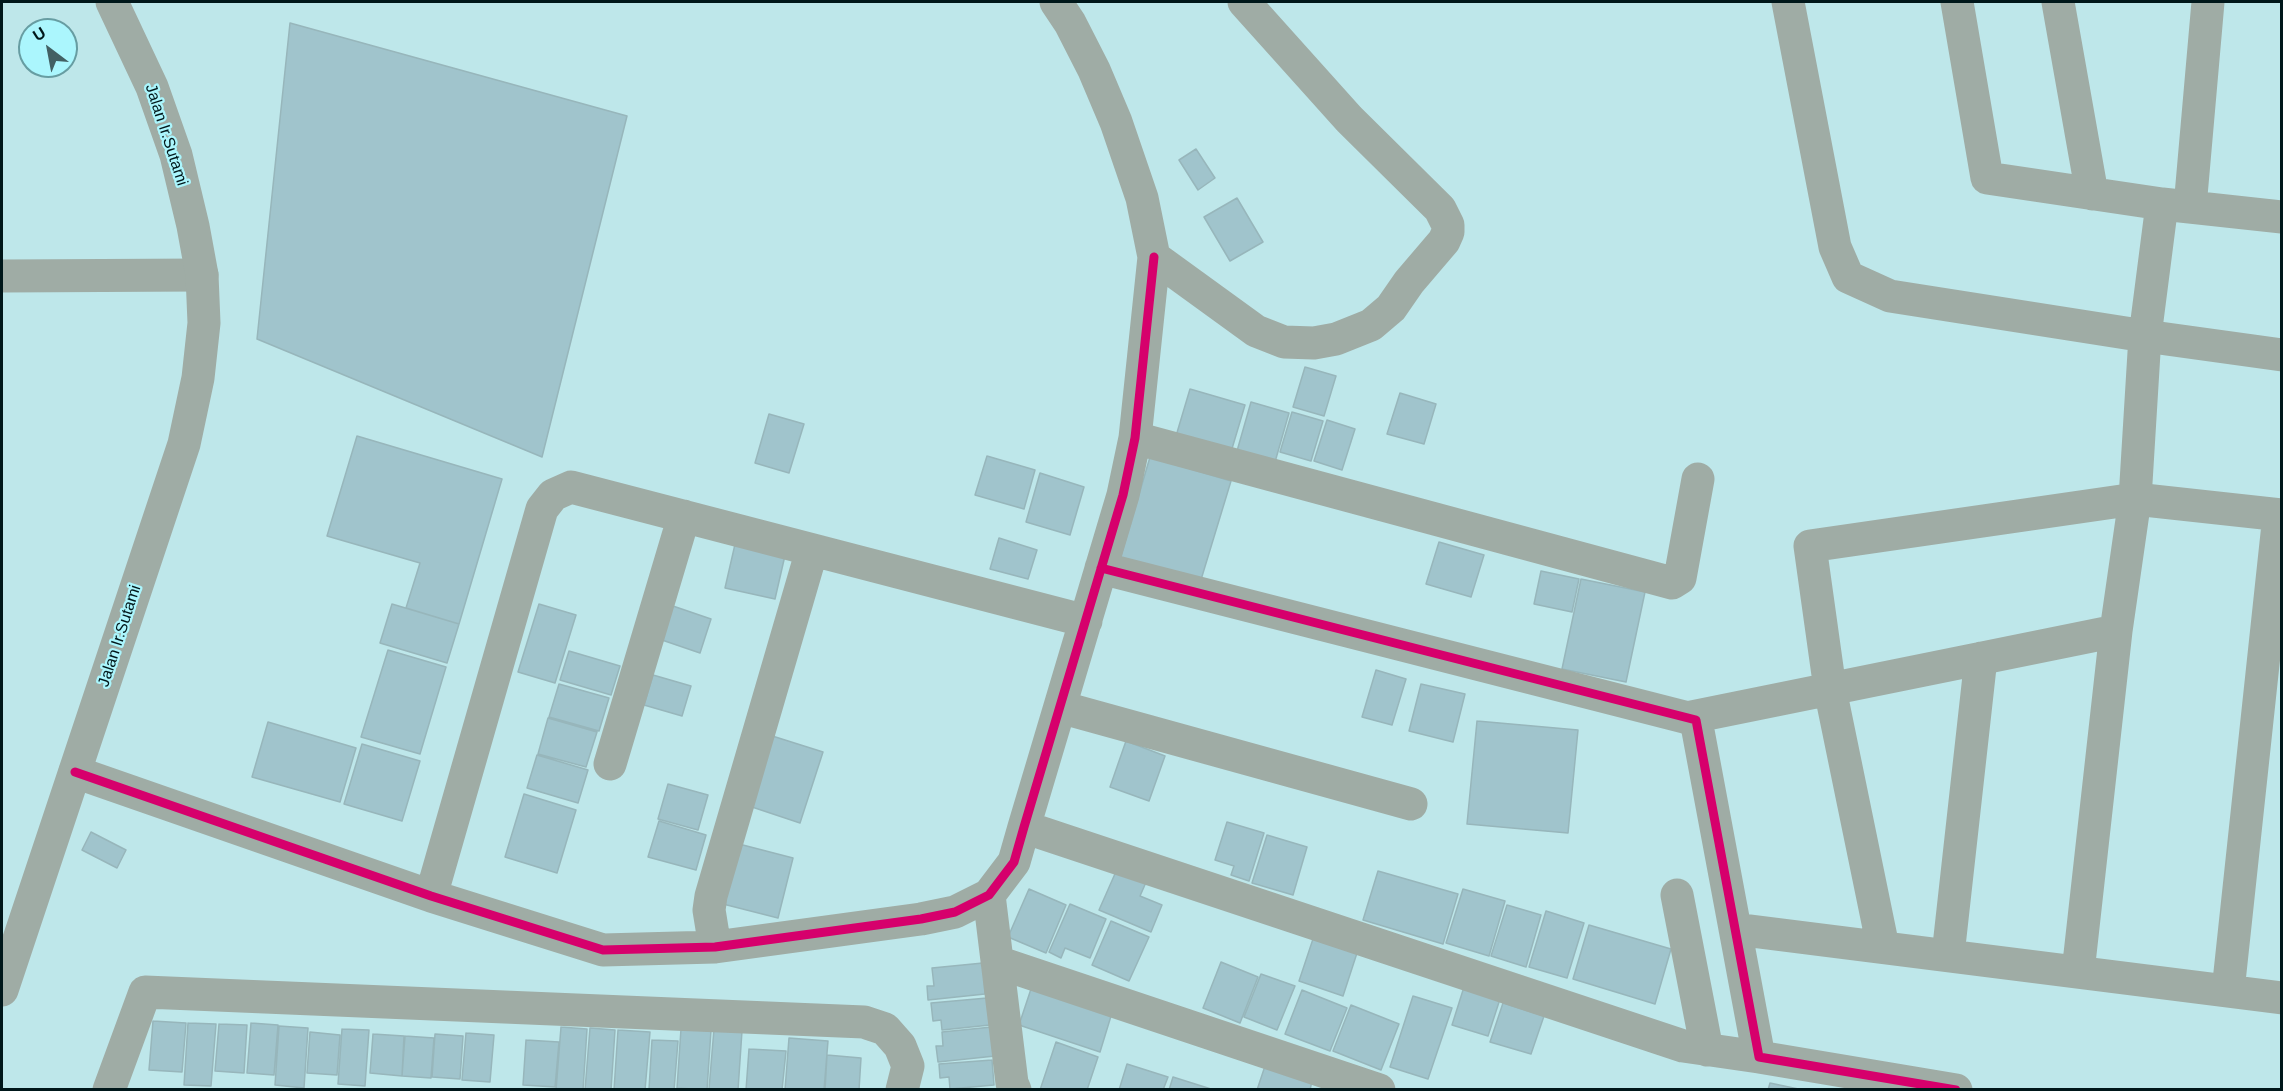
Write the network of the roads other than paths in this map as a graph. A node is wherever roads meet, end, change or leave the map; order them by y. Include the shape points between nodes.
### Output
1 (112, 2) edge
2 (1056, 2) edge
3 (1244, 2) edge
4 (1788, 2) edge
5 (1957, 2) edge
6 (2058, 2) edge
7 (2208, 2) edge
8 (2092, 194) junction
9 (2176, 205) junction
10 (2282, 217) edge
11 (1154, 257) junction
12 (202, 275) junction
13 (2, 276) edge
14 (2145, 336) junction
15 (2282, 355) edge
16 (1135, 438) junction
17 (1698, 478) dead end
18 (2135, 500) junction
19 (2280, 515) edge
20 (684, 516) junction
21 (812, 550) junction
22 (1101, 568) junction
23 (1086, 621) junction
24 (2116, 631) junction
25 (1981, 658) junction
26 (1830, 689) junction
27 (1060, 707) junction
28 (1687, 718) junction
29 (610, 764) dead end
30 (75, 772) junction
31 (1410, 804) dead end
32 (1024, 827) junction
33 (989, 895) junction
34 (1677, 895) dead end
35 (431, 896) junction
36 (1735, 928) junction
37 (715, 947) junction
38 (1883, 947) junction
39 (1948, 956) junction
40 (998, 962) junction
41 (2079, 972) junction
42 (2, 990) edge
43 (2228, 991) junction
44 (2282, 998) edge
45 (1707, 1050) junction
46 (1759, 1058) junction
47 (109, 1089) edge
48 (902, 1089) edge
49 (1015, 1089) edge
50 (1379, 1089) edge
51 (1956, 1089) edge

1 - 12 street, Jalan Ir.Sutami via 152,87 176,155
2 - 11 street via 1094,70 1116,122 1142,198
3 - 11 street via 1349,119 1440,209 1448,232 1391,308 1371,325 1314,343 1284,342 1256,331
4 - 14 street via 1835,247 1848,277 1890,296
5 - 8 street via 1988,178
6 - 8 street
7 - 9 street
8 - 9 street
9 - 10 street
9 - 14 street
11 - 16 street
12 - 13 street
12 - 30 street, Jalan Ir.Sutami via 204,323 198,378 184,444
14 - 15 street
14 - 18 street
16 - 17 street via 1672,583 1680,578
16 - 22 street
18 - 19 street
18 - 24 street
18 - 26 street via 1810,546
19 - 43 street
20 - 21 street
20 - 29 street
20 - 35 street via 571,487 553,495 542,509
21 - 23 street
21 - 37 street via 711,896 709,910
22 - 23 street
22 - 28 street
23 - 27 street
24 - 25 street
24 - 41 street
25 - 26 street
25 - 39 street
26 - 28 street
26 - 38 street
27 - 31 street
27 - 32 street
28 - 36 street via 1696,720
30 - 35 street
30 - 42 street, Jalan Ir.Sutami
32 - 33 street via 1014,862
32 - 45 street via 1683,1046
33 - 37 street via 955,912 921,919
33 - 40 street
34 - 45 street
35 - 37 street via 603,950
36 - 38 street
36 - 46 street
38 - 39 street
39 - 41 street
40 - 49 street
40 - 50 street
41 - 43 street
43 - 44 street
45 - 46 street
46 - 51 street
47 - 48 street via 145,992 864,1022 885,1029 900,1046 908,1066

